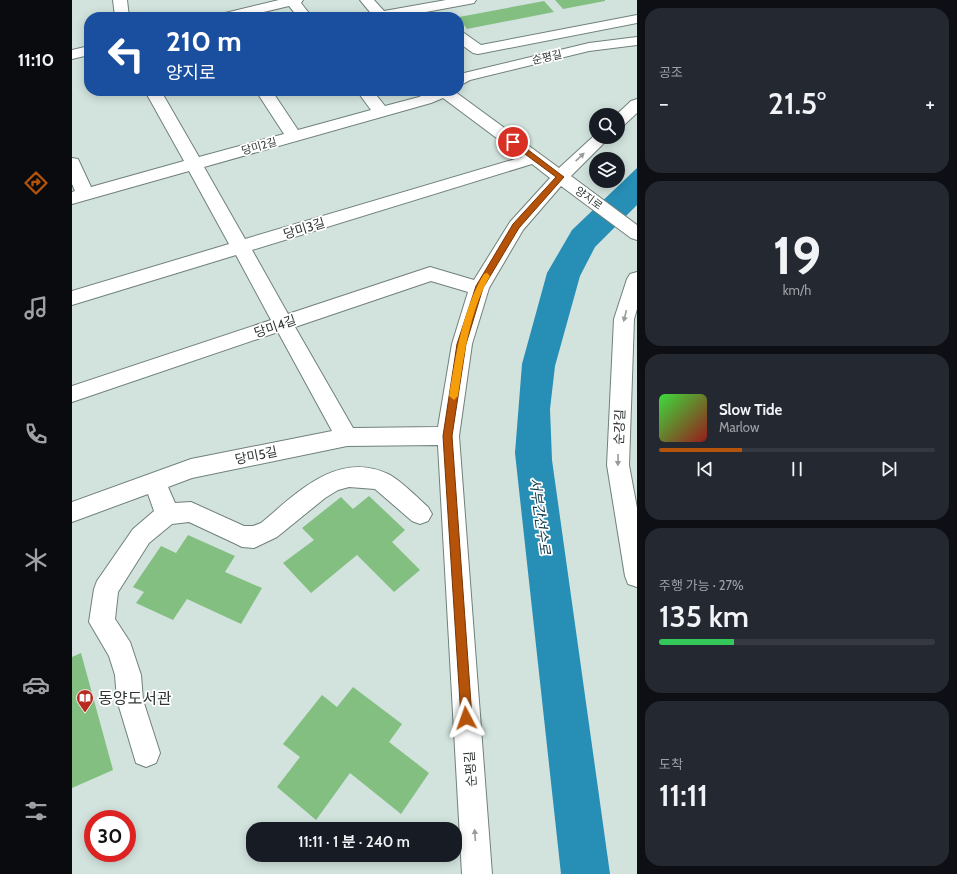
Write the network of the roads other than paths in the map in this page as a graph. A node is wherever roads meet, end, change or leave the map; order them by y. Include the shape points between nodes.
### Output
1 (120, 0) edge
2 (294, 0) edge
3 (367, 0) edge
4 (469, 0) edge
5 (426, 4) edge
6 (121, 12) edge
7 (246, 12) edge
8 (302, 12) edge
9 (377, 12) edge
10 (398, 12) edge
11 (439, 12) edge
12 (637, 19) edge
13 (464, 40) edge
14 (637, 41) edge
15 (84, 51) edge
16 (72, 55) edge
17 (464, 78) edge
18 (156, 96) edge
19 (267, 96) edge
20 (369, 96) edge
21 (433, 96) edge
22 (452, 96) edge
23 (637, 104) edge
24 (381, 112) junction
25 (625, 115) edge
26 (294, 136) junction
27 (596, 144) edge
28 (535, 158) junction
29 (72, 163) edge
30 (194, 164) junction
31 (565, 181) junction
32 (79, 196) edge
33 (637, 234) edge
34 (240, 247) junction
35 (637, 279) edge
36 (479, 288) junction
37 (72, 298) edge
38 (283, 323) junction
39 (72, 394) edge
40 (347, 436) junction
41 (448, 436) junction
42 (155, 482) junction
43 (72, 512) edge
44 (167, 514) junction
45 (420, 514) dead end
46 (637, 576) edge
47 (146, 753) dead end
48 (477, 874) edge

1 - 6 street
2 - 7 street
2 - 8 street
3 - 9 street
4 - 5 street
5 - 10 street
5 - 11 street
12 - 13 street via 478,50
14 - 17 street, 순평길 via 589,47
15 - 16 street
18 - 30 street
19 - 26 street
20 - 24 street
21 - 24 street, 당미2길
22 - 28 street, 양지로
23 - 25 street
24 - 26 street, 당미2길
26 - 30 street, 당미2길
31 -> 27 street, 순평길
28 - 31 street, 양지로
28 - 34 street, 당미3길
29 - 32 street
30 - 32 street, 당미2길
30 - 34 street
31 - 33 street, 양지로
31 - 36 street, 순평길 via 516,226
34 - 37 street, 당미3길
34 - 38 street
35 -> 46 street, 순강길 via 624,318 618,465
36 - 38 street, 당미4길 via 430,274
36 - 41 street, 순평길 via 462,344
38 - 39 street, 당미4길
38 - 40 street
40 - 41 street, 당미5길
40 - 42 street, 당미5길 via 191,469
48 -> 41 street, 순평길
42 - 43 street, 당미5길
42 - 44 street
44 - 45 street via 191,512 242,536 254,537 269,530 331,482 349,477 381,481
44 - 47 street via 141,536 106,589 102,622 121,651 128,675 130,700

